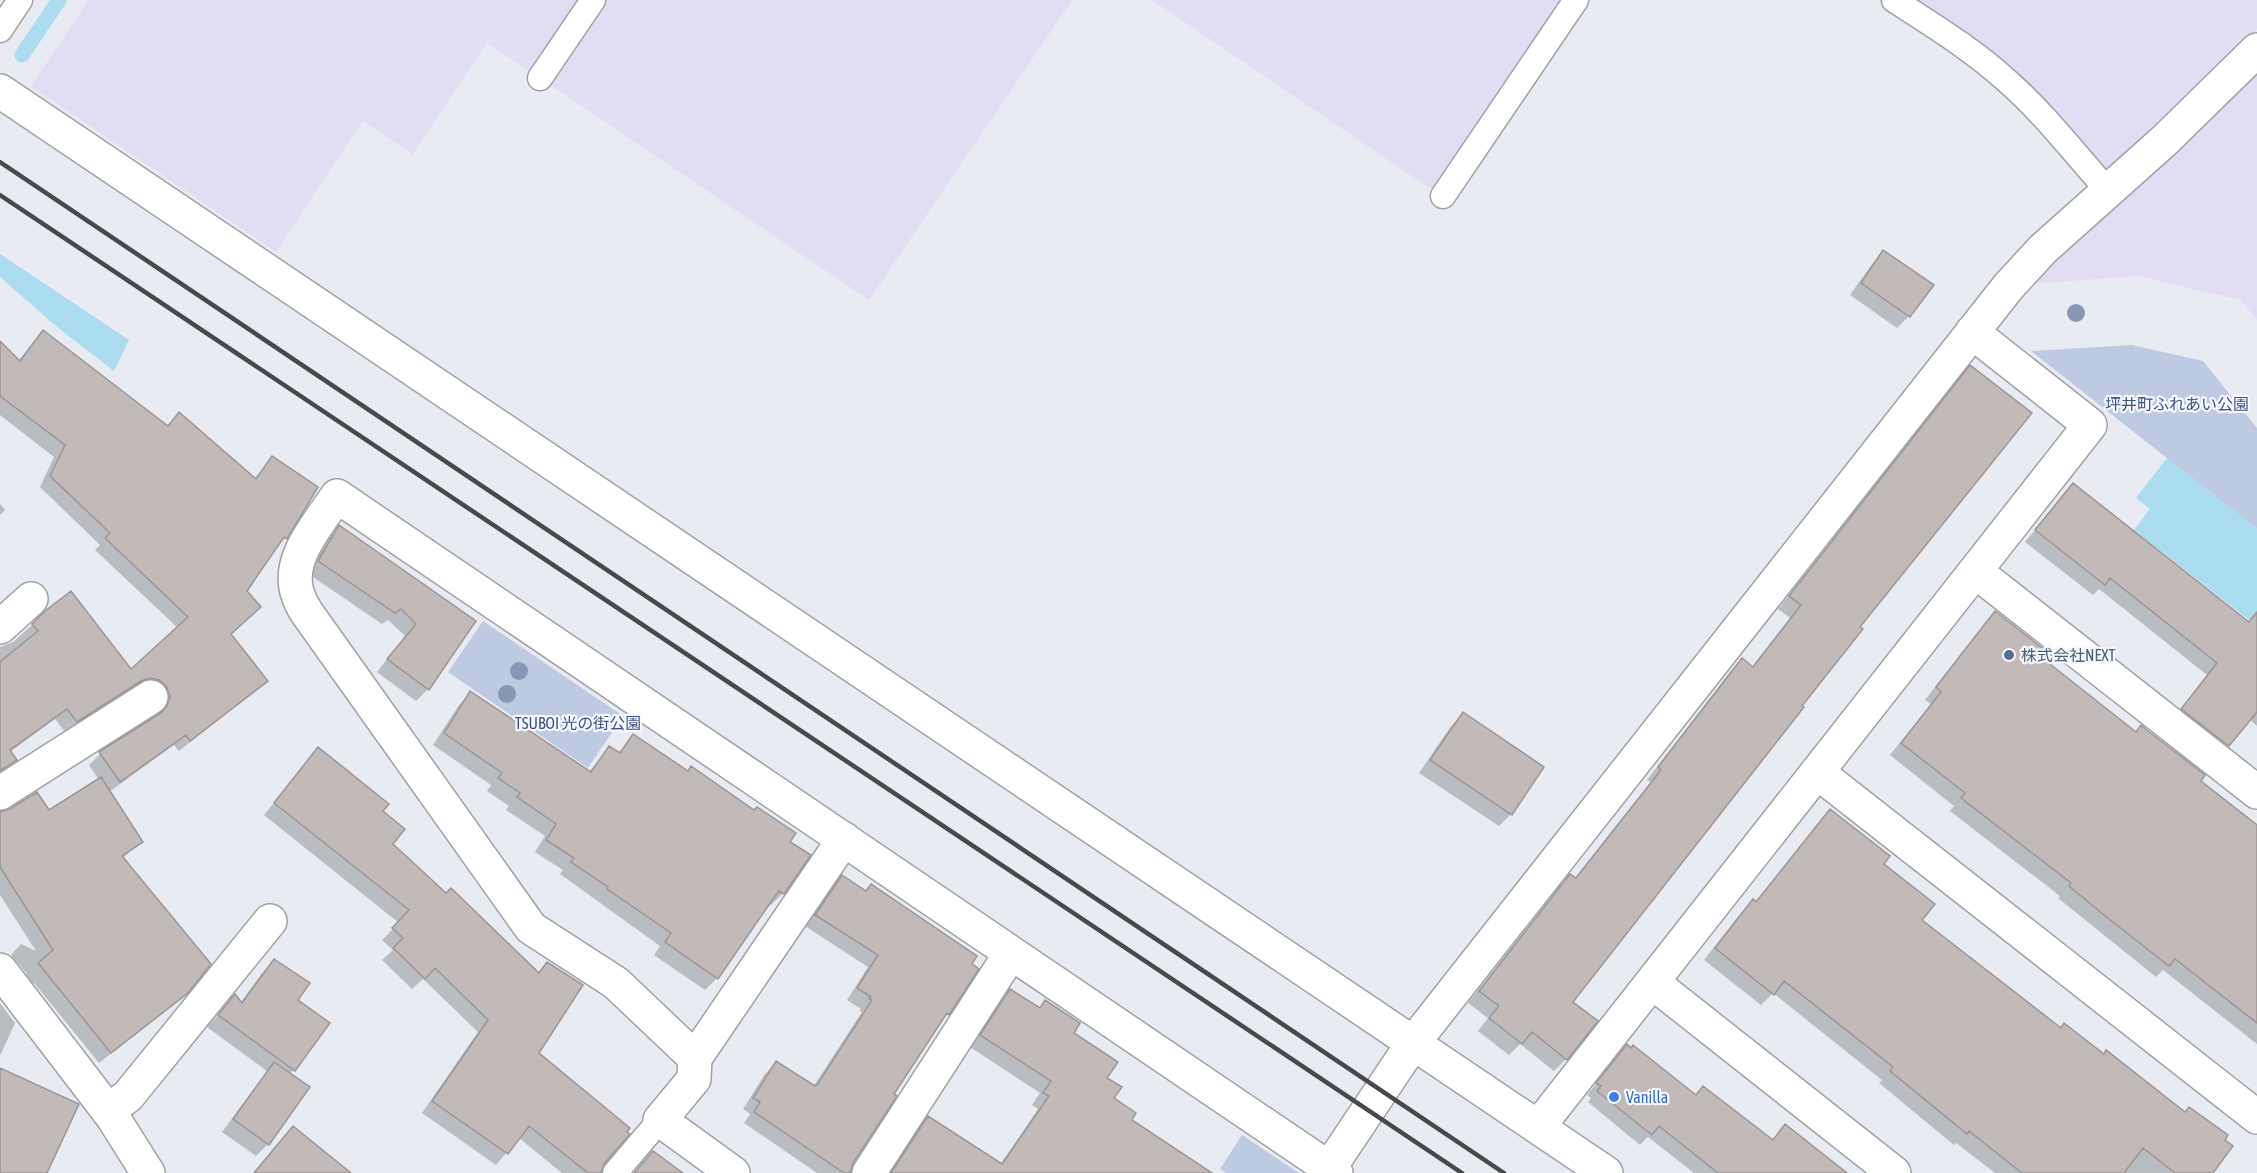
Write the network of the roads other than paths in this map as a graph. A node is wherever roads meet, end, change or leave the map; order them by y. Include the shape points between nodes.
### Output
1 (20, 0) edge
2 (593, 0) edge
3 (1576, 0) edge
4 (1894, 0) edge
5 (0, 30) edge
6 (2257, 50) edge
7 (540, 78) dead end
8 (0, 91) edge
9 (2109, 192) junction
10 (1443, 196) dead end
11 (1972, 332) junction
12 (1975, 571) junction
13 (31, 599) dead end
14 (0, 627) edge
15 (151, 697) dead end
16 (1817, 772) junction
17 (2257, 792) edge
18 (0, 793) edge
19 (844, 840) junction
20 (270, 921) dead end
21 (1011, 953) junction
22 (0, 970) edge
23 (1652, 982) junction
24 (1413, 1043) junction
25 (695, 1058) junction
26 (108, 1111) junction
27 (2257, 1118) edge
28 (660, 1120) junction
29 (1538, 1127) junction
30 (1330, 1171) edge
31 (148, 1173) edge
32 (615, 1173) edge
33 (733, 1173) edge
34 (869, 1173) edge
35 (1606, 1173) edge
36 (1894, 1173) edge

1 - 5 lane
2 - 7 lane
3 - 10 lane
4 - 9 lane via 2006,80
6 - 9 street
8 - 24 street
9 - 11 street via 2025,267
11 - 12 street via 2090,425
11 - 24 street
12 - 16 street
12 - 17 street
13 - 14 street
15 - 18 street
16 - 23 street
16 - 27 street
19 - 21 street
19 - 25 street
19 - 25 street via 337,496 306,542 297,565 296,591 307,614 531,927 616,983
20 - 26 street via 128,1096
21 - 30 street
21 - 34 street
22 - 26 street
23 - 29 street
23 - 36 street
24 - 29 street
24 - 30 street
25 - 28 street via 694,1079
26 - 31 street
28 - 32 lane
28 - 33 street
29 - 35 street

